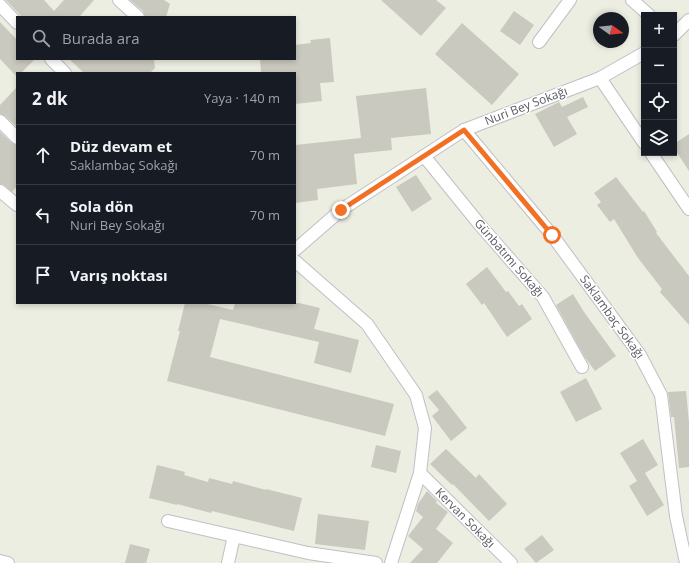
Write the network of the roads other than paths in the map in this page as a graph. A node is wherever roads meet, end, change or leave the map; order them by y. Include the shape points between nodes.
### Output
1 (119, 0) edge
2 (570, 0) edge
3 (632, 0) edge
4 (0, 5) edge
5 (646, 12) edge
6 (137, 16) edge
7 (689, 20) edge
8 (16, 22) edge
9 (677, 32) edge
10 (539, 42) dead end
11 (641, 55) edge
12 (52, 60) edge
13 (64, 72) edge
14 (600, 78) junction
15 (0, 121) edge
16 (464, 130) junction
17 (16, 137) edge
18 (641, 139) edge
19 (424, 156) junction
20 (653, 156) edge
21 (0, 191) edge
22 (16, 205) edge
23 (688, 207) edge
24 (296, 249) edge
25 (296, 262) edge
26 (582, 367) dead end
27 (420, 473) junction
28 (168, 521) dead end
29 (234, 536) junction
30 (0, 561) edge
31 (508, 562) edge
32 (8, 563) edge
33 (228, 563) edge
34 (376, 563) edge
35 (391, 563) edge
36 (686, 563) edge

1 - 6 street
2 - 10 street
3 - 5 street
4 - 8 street
7 - 9 street
11 - 14 street, Nuri Bey Sokağı
12 - 13 street
14 - 16 street, Nuri Bey Sokağı
14 - 18 street
15 - 17 street
16 - 19 street, Nuri Bey Sokağı
16 - 36 street, Saklambaç Sokağı via 552,235 640,355 661,395 676,516
19 - 24 street, Nuri Bey Sokağı via 341,210
19 - 26 street, Günbatımı Sokağı via 480,225 544,297
20 - 23 street
21 - 22 street
25 - 27 street via 367,324 416,395 425,428
27 - 31 street, Kervan Sokağı
27 - 35 street
28 - 29 street
29 - 33 street
29 - 34 street via 308,553
30 - 32 street

